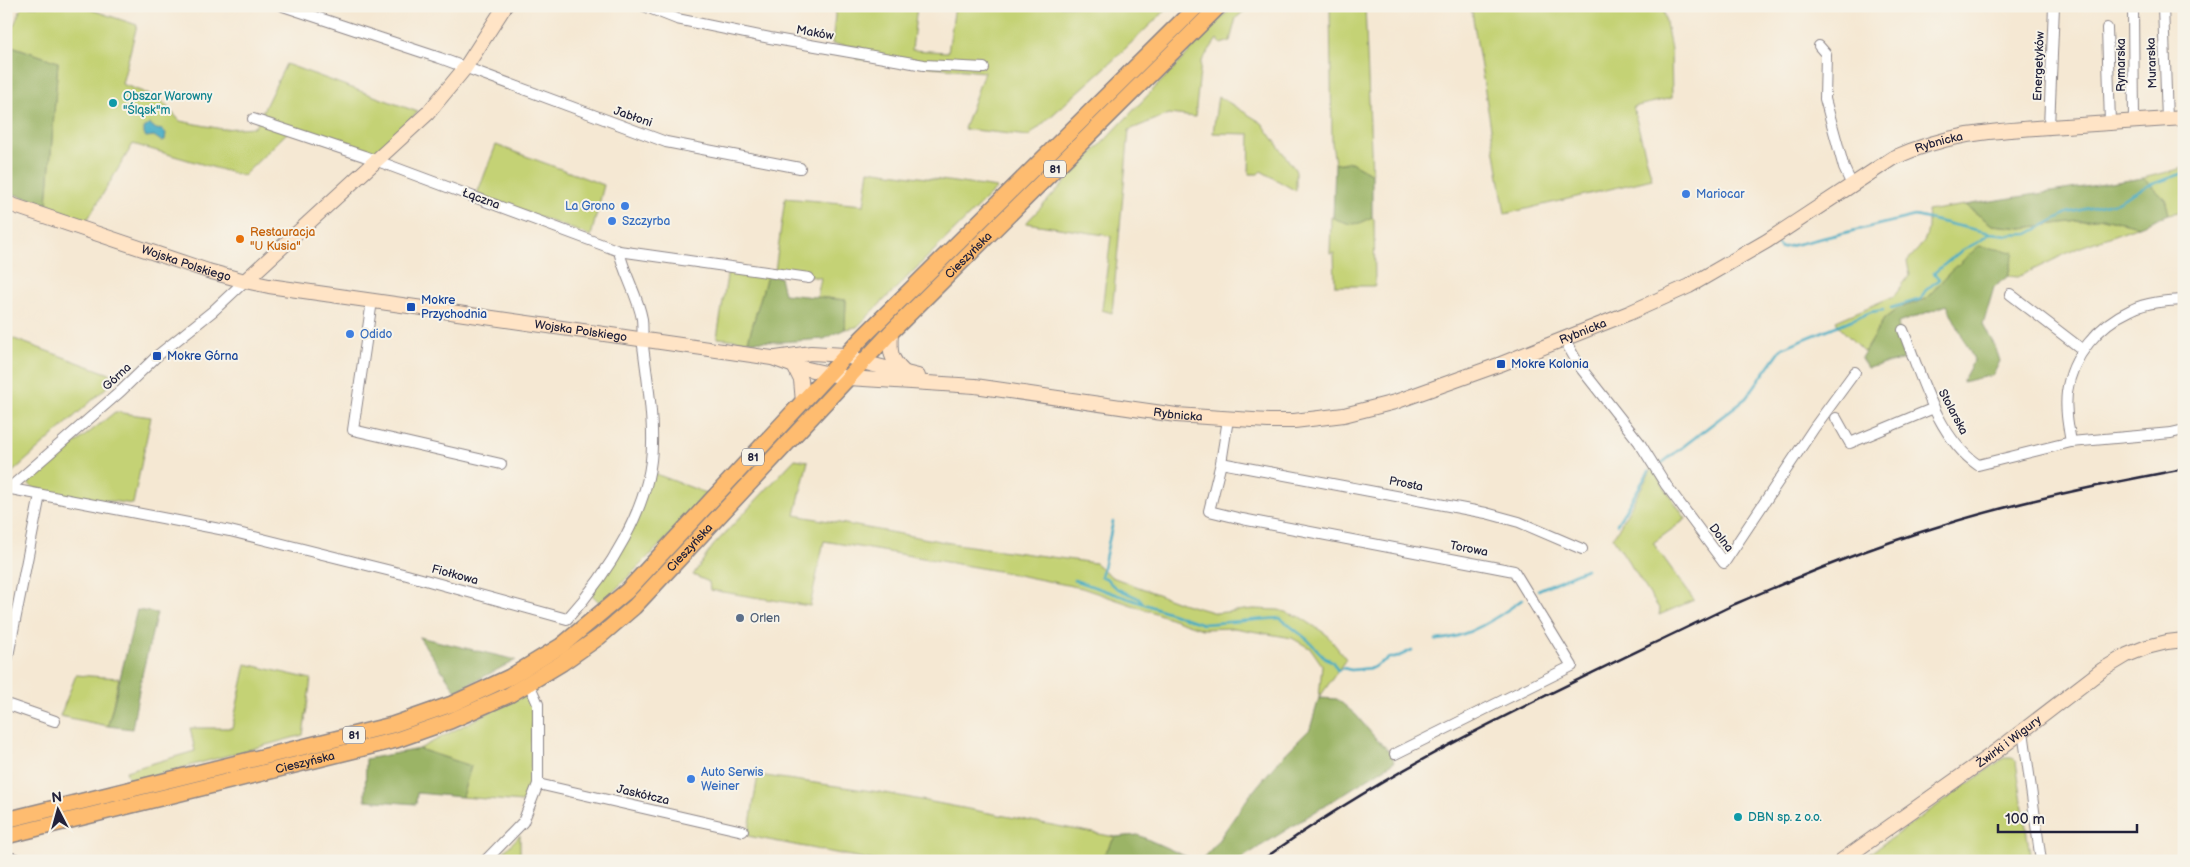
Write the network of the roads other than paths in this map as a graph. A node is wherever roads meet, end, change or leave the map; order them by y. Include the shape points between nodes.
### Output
1 (284, 6) edge
2 (505, 6) edge
3 (644, 6) edge
4 (1197, 6) edge
5 (1219, 6) edge
6 (2054, 6) edge
7 (2163, 6) edge
8 (2133, 9) dead end
9 (2107, 28) dead end
10 (1819, 46) dead end
11 (465, 68) junction
12 (984, 68) dead end
13 (2184, 118) edge
14 (253, 119) dead end
15 (2167, 120) junction
16 (2134, 121) junction
17 (2110, 123) junction
18 (2049, 127) junction
19 (378, 161) junction
20 (800, 168) dead end
21 (1852, 185) junction
22 (6, 203) edge
23 (618, 251) junction
24 (809, 278) dead end
25 (244, 281) junction
26 (2010, 294) dead end
27 (2184, 300) edge
28 (372, 301) junction
29 (1903, 330) dead end
30 (891, 332) junction
31 (1564, 339) junction
32 (642, 340) junction
33 (2083, 350) junction
34 (845, 355) junction
35 (772, 358) junction
36 (862, 362) junction
37 (794, 366) junction
38 (904, 372) junction
39 (1855, 372) dead end
40 (829, 374) junction
41 (848, 378) junction
42 (948, 383) junction
43 (803, 402) junction
44 (1934, 408) junction
45 (1836, 418) dead end
46 (1228, 419) junction
47 (2184, 430) edge
48 (2071, 442) junction
49 (1220, 463) junction
50 (501, 464) dead end
51 (7, 489) edge
52 (40, 495) junction
53 (1582, 549) dead end
54 (2184, 640) edge
55 (6, 666) edge
56 (529, 684) junction
57 (6, 704) edge
58 (55, 721) dead end
59 (2023, 731) junction
60 (1395, 754) dead end
61 (538, 784) junction
62 (6, 820) edge
63 (743, 831) dead end
64 (6, 836) edge
65 (6, 856) edge
66 (22, 861) edge
67 (485, 861) edge
68 (1841, 861) edge
69 (2041, 861) edge

1 - 11 street, Jabłoni
2 - 11 street
3 - 12 street, Maków via 677,19 770,38 924,65
4 - 34 main road, Cieszyńska / 81
5 - 30 main road, Cieszyńska / 81
6 - 18 street, Energetyków
7 - 15 street, Murarska
8 - 16 street, Rymarska
9 - 17 street
10 - 21 street via 1826,54 1825,100 1830,124
11 - 19 street via 428,113
11 - 20 street, Jabłoni via 666,142
13 - 15 street, Rybnicka
14 - 19 street, Łączna
15 - 16 street, Rybnicka
16 - 17 street, Rybnicka
17 - 18 street, Rybnicka
18 - 21 street, Rybnicka via 1975,132 1940,139 1893,158
19 - 23 street, Łączna
19 - 25 street
21 - 31 street, Rybnicka via 1767,241 1693,284
22 - 25 street, Wojska Polskiego
23 - 24 street
23 - 32 street, Wojska Polskiego via 642,318
25 - 28 street, Wojska Polskiego
25 - 51 street, Górna
26 - 33 street
27 - 33 street via 2132,309 2100,329
28 - 32 street, Wojska Polskiego
28 - 50 street via 353,430
29 - 44 street, Stolarska
30 - 36 main road, Cieszyńska / 81
30 - 38 street via 890,354
31 - 39 street, Dolna via 1580,367 1639,442 1666,486 1724,563
31 - 46 street, Rybnicka via 1441,386 1361,412 1294,421
32 - 35 street, Wojska Polskiego
32 - 52 street, Fiołkowa via 652,445 642,502 608,565 587,597 567,619 230,531
33 - 48 street via 2069,383 2066,413
34 - 35 street, Wojska Polskiego via 811,353
34 - 36 street, Wojska Polskiego
34 - 40 main road, Cieszyńska / 81
35 - 37 street, Wojska Polskiego
36 - 38 street, Rybnicka
36 - 41 main road, Cieszyńska / 81
37 - 40 street, Wojska Polskiego
37 - 43 street via 801,380
38 - 42 street, Rybnicka
40 - 41 street, Wojska Polskiego
40 - 43 main road, Cieszyńska / 81
41 - 42 street, Rybnicka
41 - 56 main road, Cieszyńska / 81 via 652,590 599,636
42 - 46 street, Rybnicka
43 - 62 main road, Cieszyńska / 81 via 628,591 561,646 510,677 452,704 392,725
44 - 45 street via 1850,443
44 - 48 street, Stolarska via 1951,440 1978,465
46 - 49 street, Torowa
47 - 48 street, Stolarska
49 - 53 street, Prosta via 1486,512 1519,522
49 - 60 street, Torowa via 1208,511 1514,571 1572,666
51 - 52 street, Fiołkowa
52 - 55 street
54 - 59 street, Żwirki i Wigury via 2147,647 2127,655 2102,670
56 - 61 street via 538,704
56 - 64 main road, Cieszyńska / 81 via 450,721 396,740
57 - 58 street
59 - 68 street, Żwirki i Wigury
59 - 69 street
61 - 63 street, Jaskółcza
61 - 67 street via 523,822
65 - 66 street

